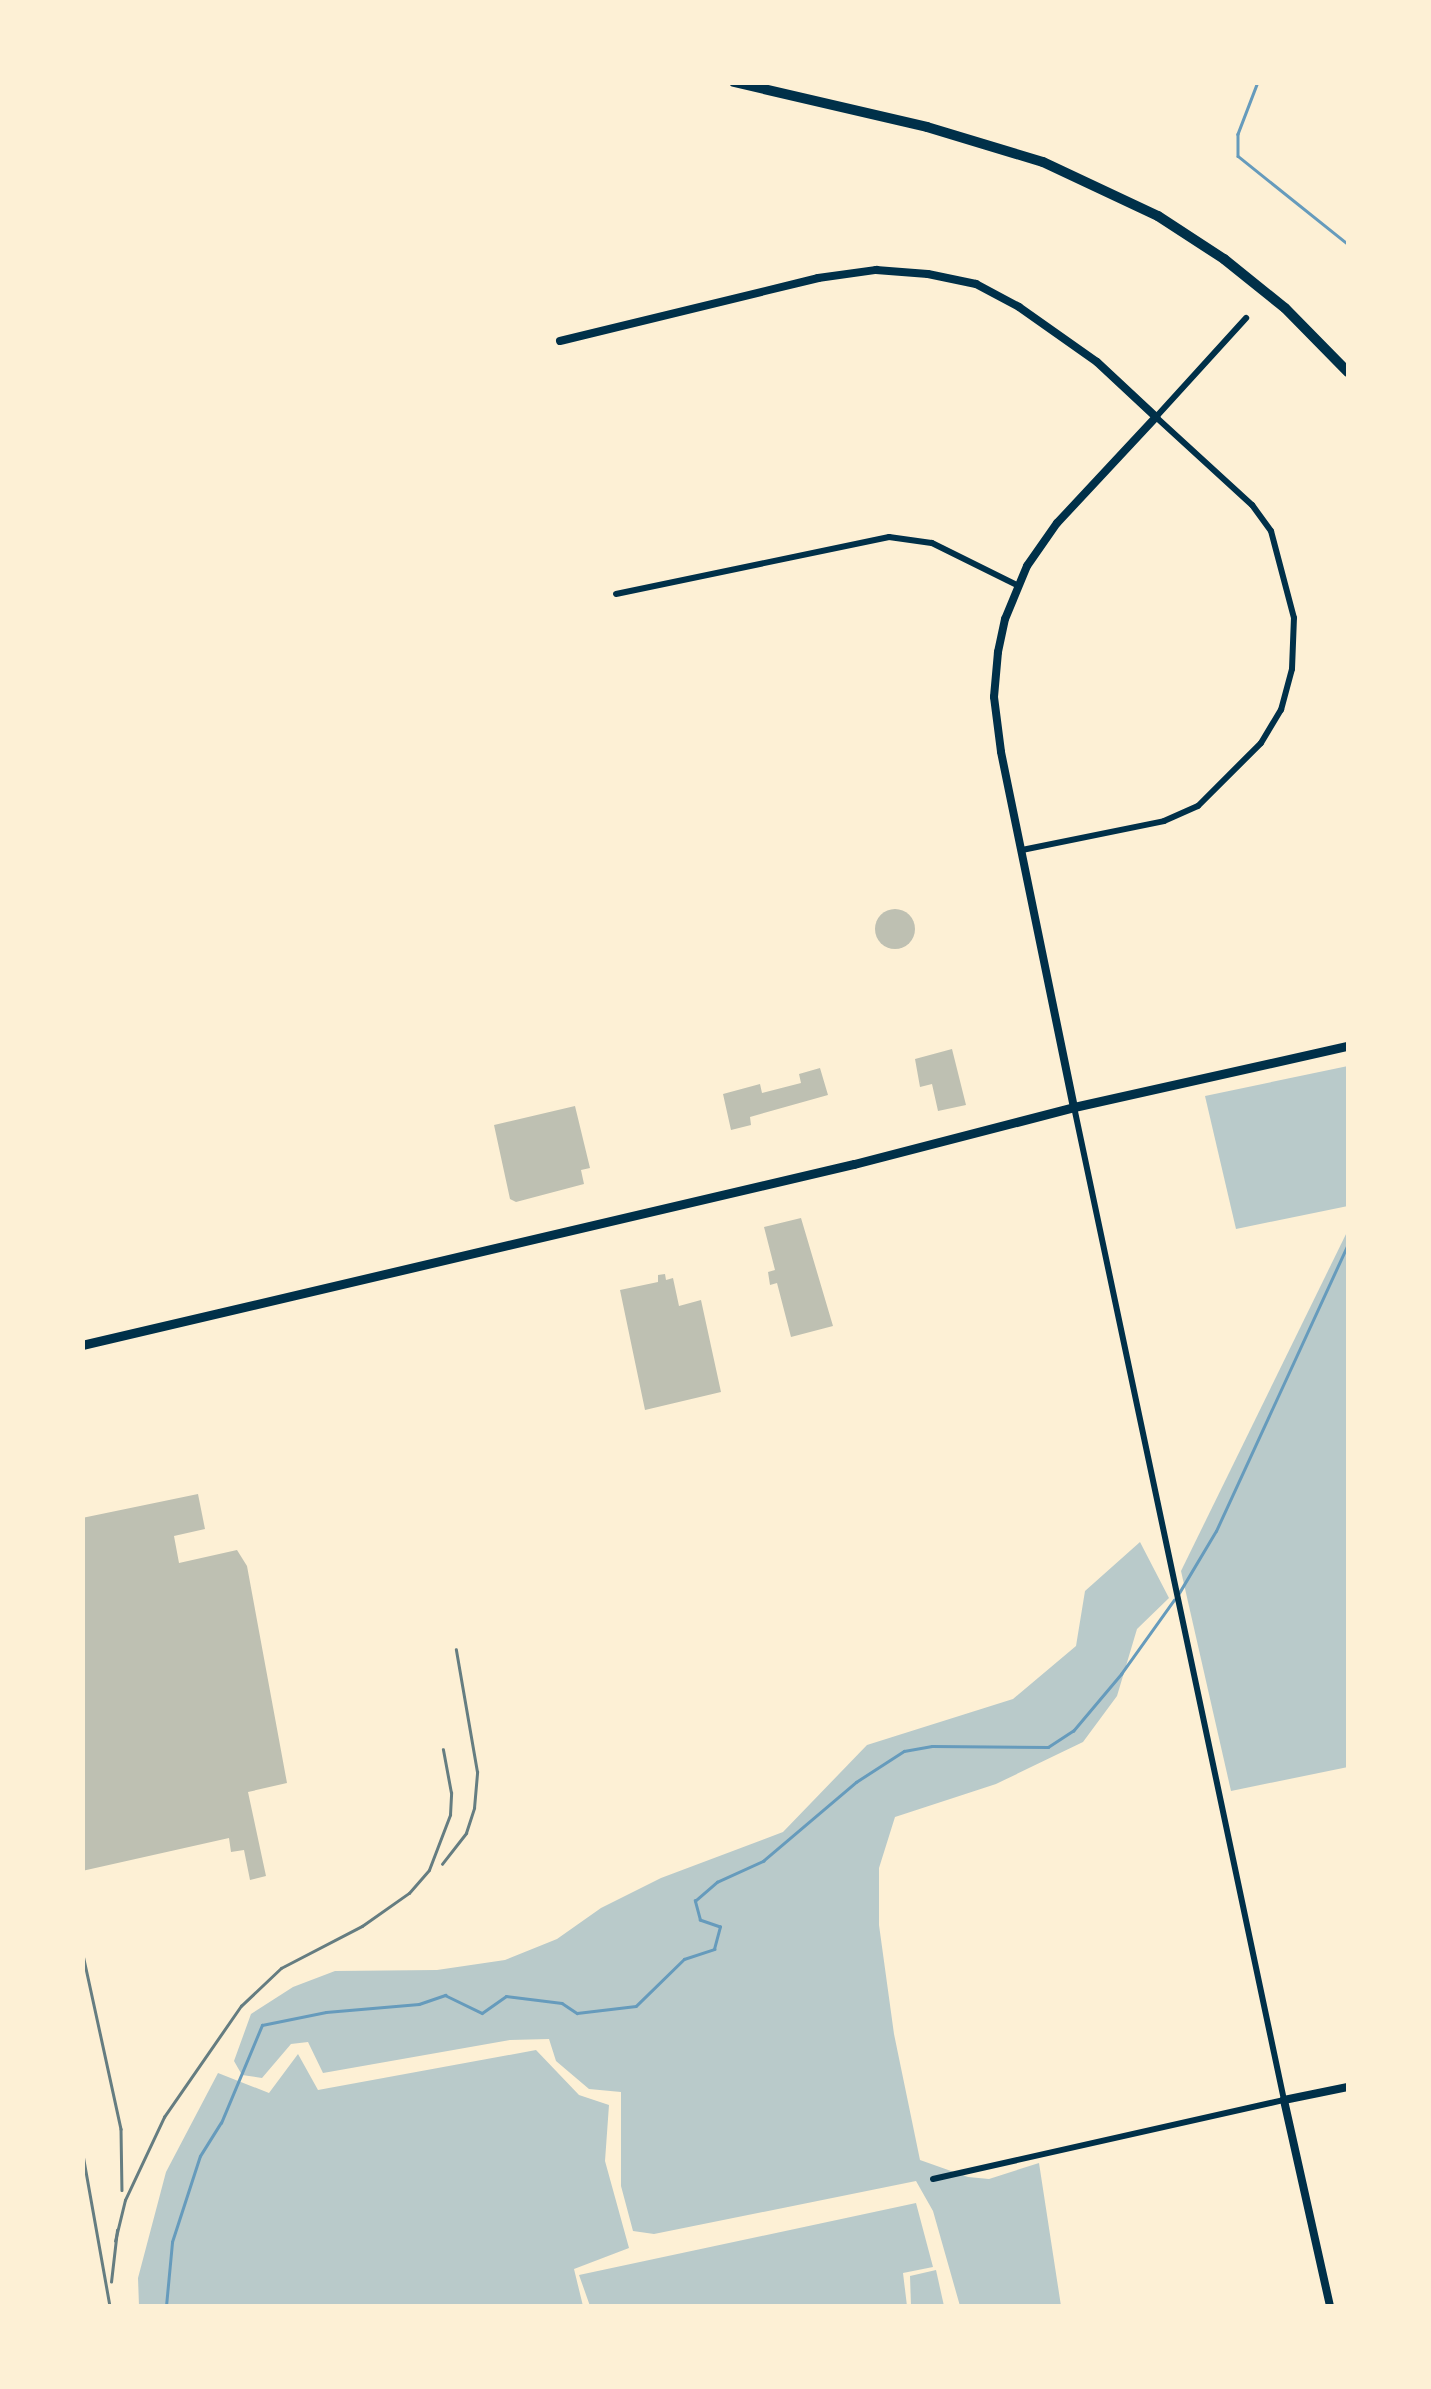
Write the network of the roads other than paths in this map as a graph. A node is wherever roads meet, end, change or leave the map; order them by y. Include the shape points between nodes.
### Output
1 (734, 82) edge
2 (1246, 318) dead end
3 (560, 341) dead end
4 (1348, 372) edge
5 (1156, 416) junction
6 (1018, 586) junction
7 (616, 594) dead end
8 (1022, 850) junction
9 (1348, 1046) edge
10 (1074, 1106) junction
11 (82, 1345) edge
12 (1348, 2086) edge
13 (1284, 2100) junction
14 (933, 2179) dead end
15 (1330, 2306) edge

1 - 4 highway via 1043,162 1158,216 1286,308
2 - 5 street
3 - 5 street via 818,278 876,270 928,274 976,284 1019,307 1097,362
5 - 6 street via 1057,523
5 - 8 street via 1272,532 1294,618 1292,669 1281,710 1261,743 1198,806 1164,821
6 - 7 street via 932,543 889,537
6 - 8 street via 998,652 994,697
8 - 10 street
9 - 10 main road
10 - 11 main road
10 - 13 street
12 - 13 street
13 - 14 street
13 - 15 street

